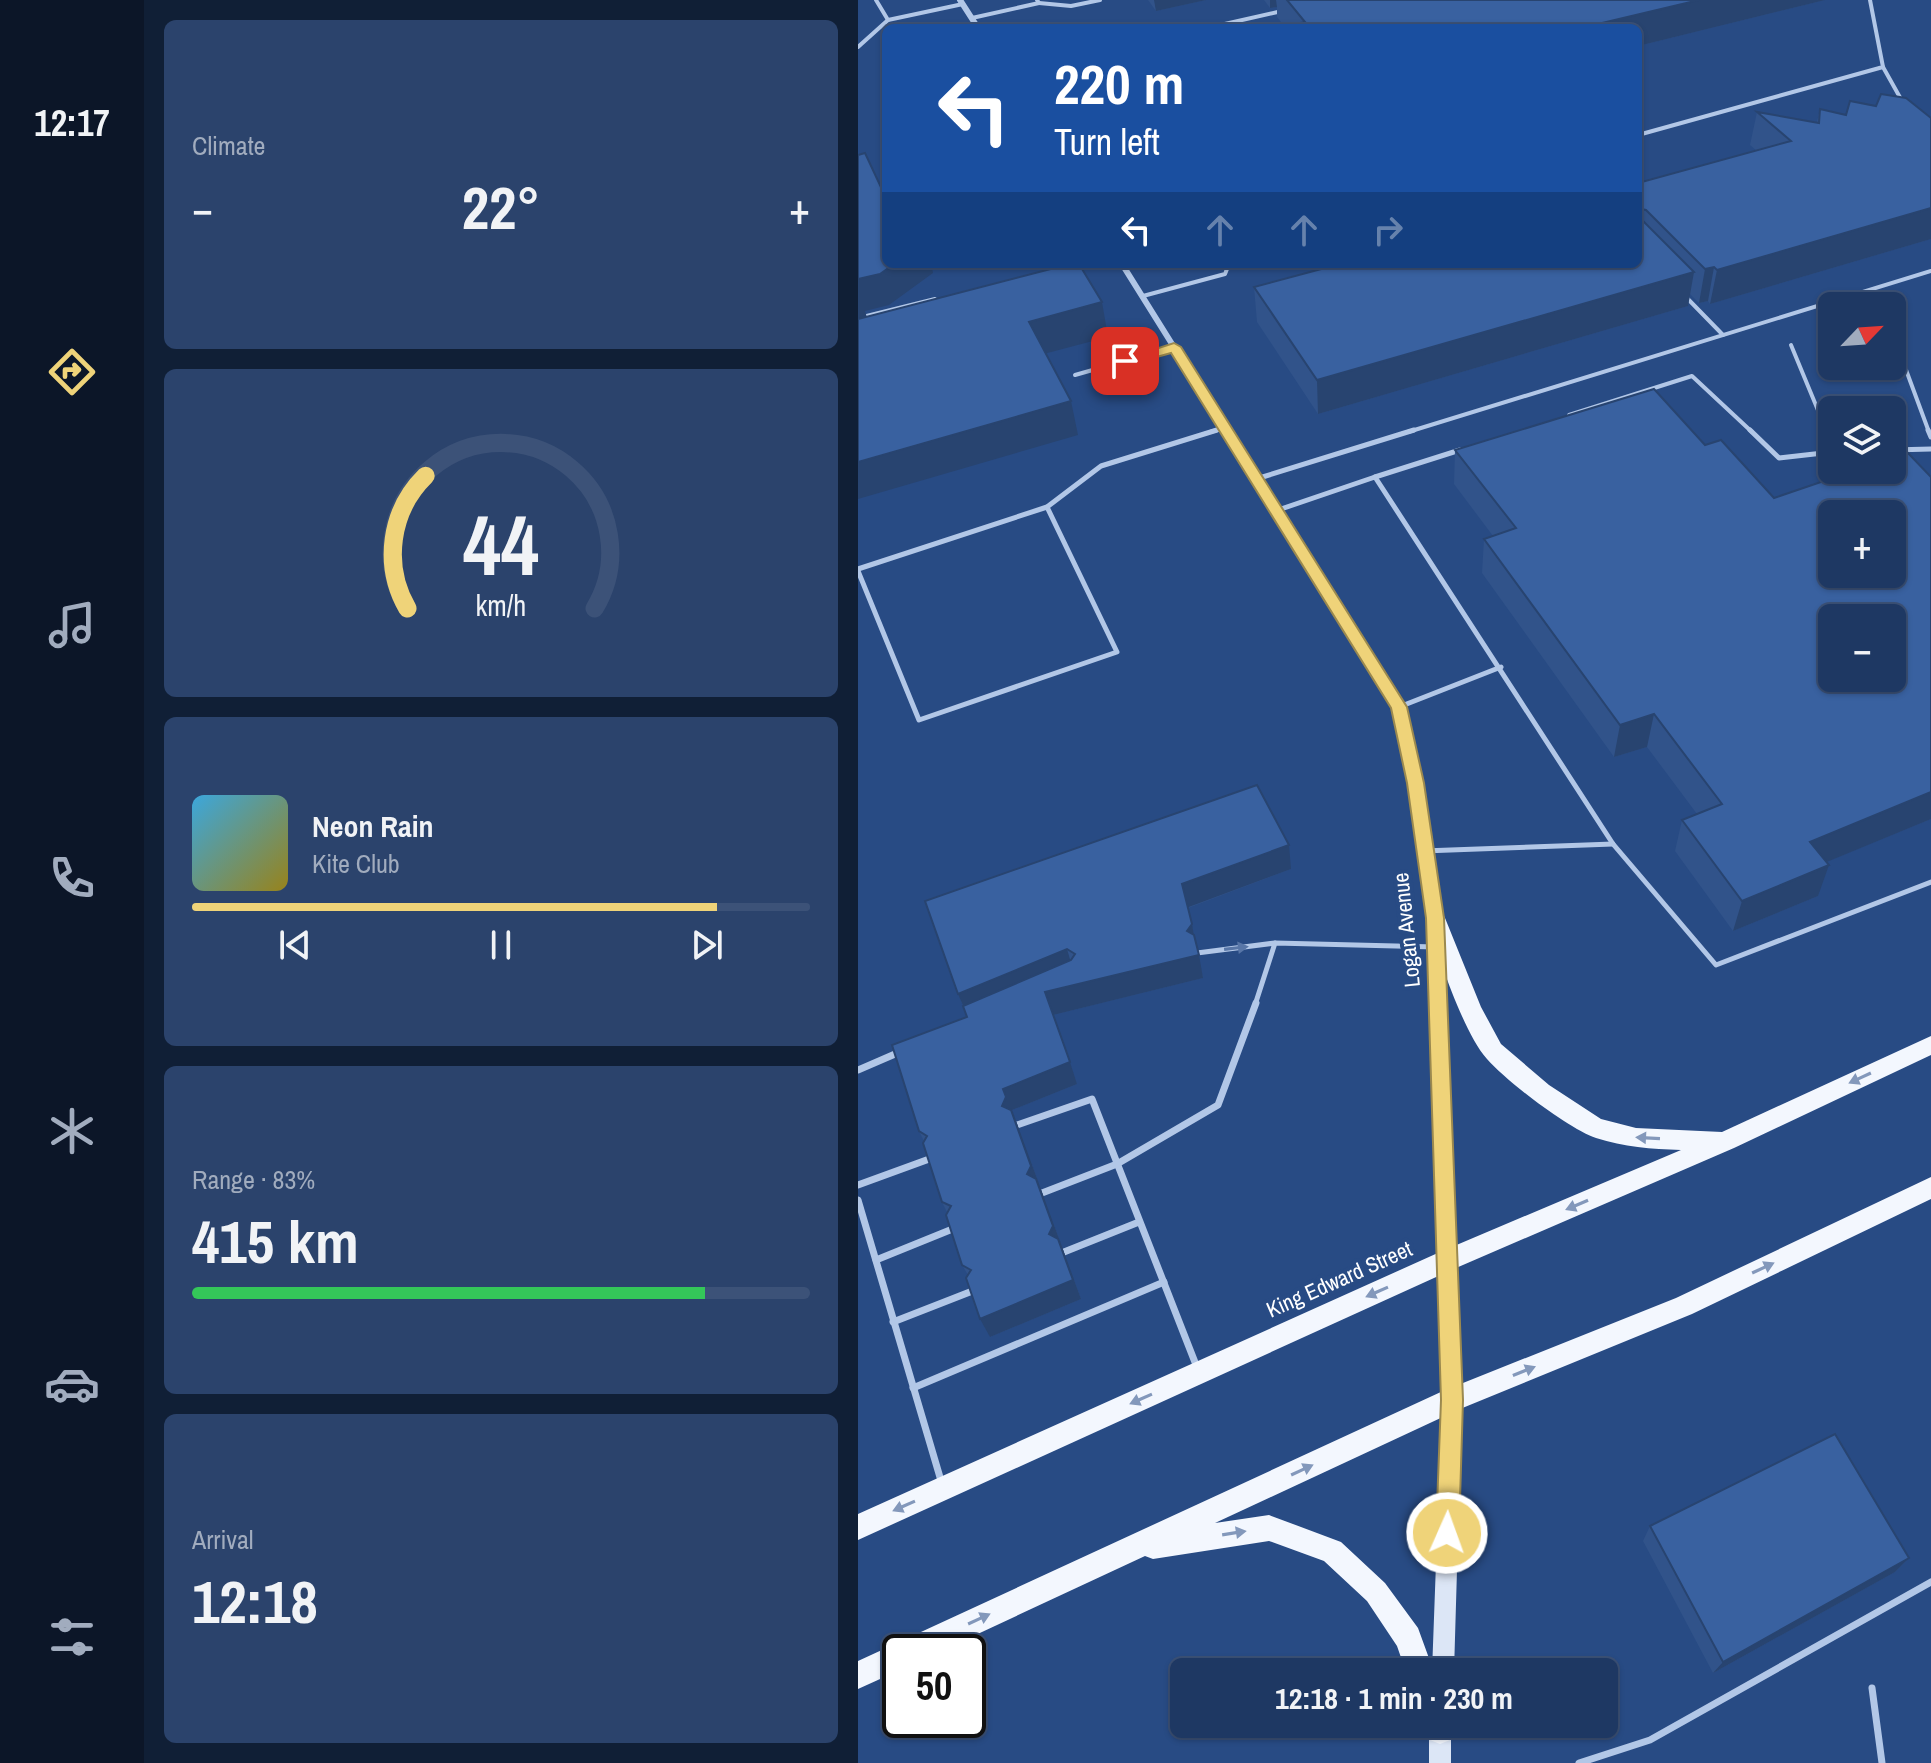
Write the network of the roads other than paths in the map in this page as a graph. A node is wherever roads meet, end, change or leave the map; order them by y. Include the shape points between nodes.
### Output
1 (876, 0) edge
2 (1100, 0) edge
3 (1870, 0) edge
4 (1038, 1) edge
5 (962, 2) edge
6 (1282, 10) dead end
7 (972, 18) junction
8 (888, 20) junction
9 (884, 24) edge
10 (976, 24) edge
11 (1224, 24) edge
12 (882, 25) edge
13 (858, 47) edge
14 (1883, 67) junction
15 (1906, 107) edge
16 (1642, 134) edge
17 (1125, 268) edge
18 (1227, 268) edge
19 (1931, 271) edge
20 (1681, 292) edge
21 (946, 296) edge
22 (1143, 296) junction
23 (858, 318) edge
24 (1723, 335) junction
25 (1791, 345) dead end
26 (1174, 347) junction
27 (1906, 370) edge
28 (1075, 375) dead end
29 (1818, 411) edge
30 (1557, 419) edge
31 (1224, 428) junction
32 (1931, 437) edge
33 (1468, 448) edge
34 (1931, 449) edge
35 (1906, 450) edge
36 (1818, 454) edge
37 (1375, 477) junction
38 (1256, 479) junction
39 (1047, 507) junction
40 (1275, 511) junction
41 (858, 570) edge
42 (1501, 667) junction
43 (1399, 707) junction
44 (1613, 844) junction
45 (1423, 851) junction
46 (1931, 882) edge
47 (1435, 918) junction
48 (1275, 943) junction
49 (1436, 947) junction
50 (1197, 953) edge
51 (1931, 1045) edge
52 (914, 1046) edge
53 (858, 1070) edge
54 (1017, 1125) edge
55 (1726, 1141) junction
56 (932, 1158) edge
57 (1117, 1164) junction
58 (858, 1185) edge
59 (1931, 1188) edge
60 (1042, 1193) edge
61 (858, 1200) edge
62 (1139, 1222) junction
63 (955, 1228) edge
64 (1064, 1252) edge
65 (876, 1260) junction
66 (1448, 1260) junction
67 (1164, 1282) junction
68 (975, 1290) edge
69 (893, 1322) junction
70 (1199, 1373) junction
71 (913, 1388) junction
72 (1452, 1400) junction
73 (943, 1489) junction
74 (858, 1527) edge
75 (1130, 1550) junction
76 (1931, 1582) edge
77 (948, 1634) edge
78 (1415, 1658) edge
79 (1443, 1658) edge
80 (882, 1664) edge
81 (858, 1675) edge
82 (1872, 1688) dead end
83 (1439, 1738) edge
84 (1440, 1763) edge
85 (1579, 1763) edge
86 (1882, 1763) edge

1 - 8 lane
2 - 4 lane via 1071,6
3 - 14 lane
4 - 7 lane
5 - 7 street
5 - 8 lane
6 - 11 lane
7 - 10 street
8 - 9 lane
12 - 13 lane
14 - 15 lane
14 - 16 lane
17 - 22 street, Logan Avenue
18 - 22 lane via 1225,274
19 - 24 lane
20 - 24 lane
21 - 23 lane
22 - 26 street, Logan Avenue
24 - 38 lane
25 - 29 lane
26 - 28 lane
26 - 31 street, Logan Avenue
27 - 32 lane
30 - 36 lane via 1692,376 1779,458
31 - 38 street, Logan Avenue
31 - 39 lane via 1101,466
33 - 37 lane
34 - 35 lane
37 - 40 lane
37 - 42 lane
38 - 40 street, Logan Avenue
39 - 41 lane
39 - 41 lane via 1117,652 919,720
40 - 43 street, Logan Avenue
42 - 43 lane
42 - 44 lane
43 - 45 street, Logan Avenue via 1416,783
44 - 45 lane
44 - 46 lane via 1716,965
45 - 47 street, Logan Avenue
47 - 49 street, Logan Avenue
55 -> 47 main road via 1636,1138 1596,1128 1541,1092 1493,1051
48 - 49 lane
50 -> 48 lane
48 - 57 lane via 1218,1105
49 - 66 street, Logan Avenue
51 -> 55 main road, King Edward Street
52 - 53 lane
54 - 57 lane via 1092,1099
55 -> 66 main road, King Edward Street
56 - 58 lane
57 - 60 lane
57 - 62 lane
72 -> 59 main road via 1684,1306
61 - 65 lane
62 - 64 lane
62 - 67 lane
63 - 65 lane
65 - 69 lane
66 -> 70 main road, King Edward Street
66 - 72 main road, Logan Avenue
67 - 70 lane
67 - 71 lane
68 - 69 lane
69 - 71 lane
70 -> 73 main road, King Edward Street
71 - 73 lane
75 -> 72 main road
72 - 79 main road, Logan Avenue
73 -> 74 main road, King Edward Street
77 -> 75 main road
75 -> 78 main road via 1269,1528 1332,1551 1376,1592 1408,1638
76 - 85 lane via 1650,1740
80 - 81 main road
82 - 86 lane
83 - 84 main road

